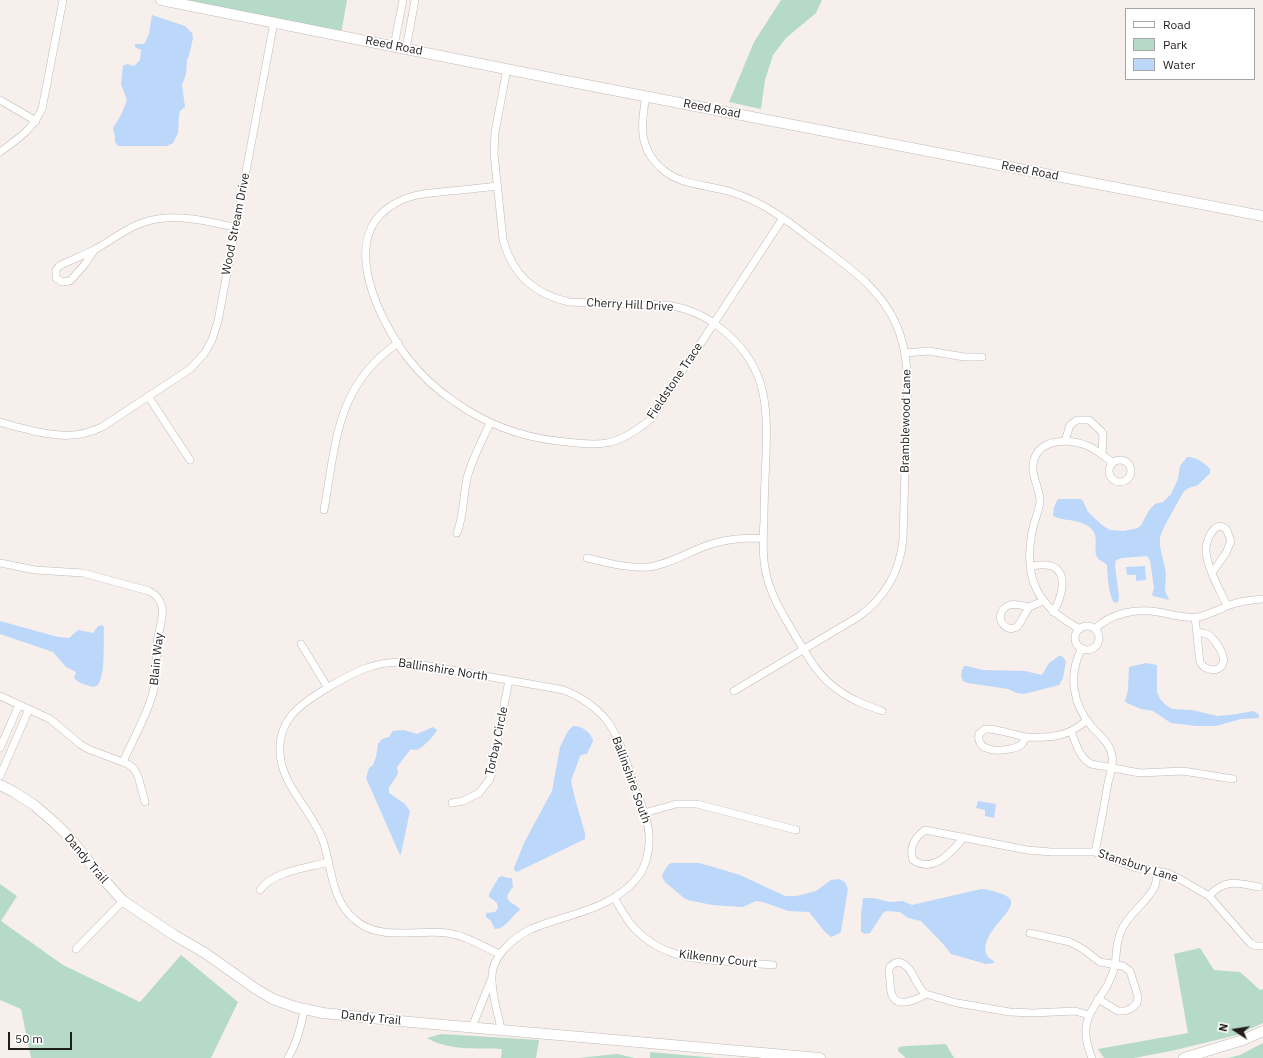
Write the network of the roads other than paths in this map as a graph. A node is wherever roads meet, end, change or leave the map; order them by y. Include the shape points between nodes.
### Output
1 (63, 0) edge
2 (161, 0) edge
3 (403, 0) edge
4 (415, 0) edge
5 (274, 22) junction
6 (394, 46) junction
7 (406, 49) junction
8 (507, 69) junction
9 (646, 96) junction
10 (0, 100) edge
11 (36, 122) junction
12 (0, 152) edge
13 (497, 186) junction
14 (1263, 216) edge
15 (783, 218) junction
16 (235, 227) junction
17 (95, 249) junction
18 (714, 322) junction
19 (398, 343) junction
20 (905, 353) junction
21 (982, 357) dead end
22 (148, 396) junction
23 (0, 422) edge
24 (490, 423) junction
25 (1065, 441) junction
26 (1102, 454) junction
27 (190, 460) dead end
28 (1113, 463) dead end
29 (324, 510) dead end
30 (457, 534) dead end
31 (763, 538) junction
32 (587, 558) dead end
33 (0, 563) edge
34 (1030, 566) junction
35 (1212, 573) junction
36 (1263, 599) edge
37 (1043, 601) junction
38 (1227, 606) junction
39 (1029, 607) dead end
40 (1053, 612) junction
41 (1195, 617) junction
42 (1080, 629) junction
43 (1095, 629) junction
44 (1196, 632) junction
45 (301, 644) dead end
46 (1082, 648) junction
47 (804, 649) junction
48 (509, 680) junction
49 (328, 688) junction
50 (734, 691) dead end
51 (0, 696) edge
52 (19, 705) junction
53 (29, 709) junction
54 (882, 711) dead end
55 (1087, 720) junction
56 (1071, 731) junction
57 (1026, 737) junction
58 (0, 748) edge
59 (123, 762) junction
60 (1111, 768) junction
61 (0, 776) edge
62 (1233, 779) dead end
63 (0, 785) edge
64 (145, 802) dead end
65 (452, 803) dead end
66 (644, 813) junction
67 (796, 830) dead end
68 (964, 837) junction
69 (1095, 852) junction
70 (329, 862) junction
71 (1158, 871) junction
72 (1259, 887) dead end
73 (260, 890) dead end
74 (1209, 896) junction
75 (614, 898) junction
76 (123, 901) junction
77 (1030, 933) dead end
78 (1263, 946) edge
79 (76, 949) dead end
80 (500, 954) junction
81 (773, 965) dead end
82 (1115, 965) junction
83 (491, 979) junction
84 (926, 994) junction
85 (1098, 999) junction
86 (304, 1010) junction
87 (1089, 1015) junction
88 (472, 1027) junction
89 (501, 1029) junction
90 (1263, 1031) edge
91 (1088, 1047) junction
92 (288, 1058) edge
93 (820, 1058) edge
94 (1086, 1058) edge
95 (1092, 1058) edge
96 (1184, 1058) edge

1 - 11 street via 42,109
2 - 5 main road, Reed Road
3 - 6 street
4 - 7 street
5 - 6 main road, Reed Road
5 - 16 street, Wood Stream Drive
6 - 7 main road, Reed Road
7 - 8 main road, Reed Road
8 - 9 main road, Reed Road
8 - 13 street, Cherry Hill Drive via 495,132
9 - 14 main road, Reed Road
9 - 15 street, Bramblewood Lane via 643,138 648,153 660,168 680,180 746,197
10 - 11 street
11 - 12 street
13 - 18 street, Cherry Hill Drive via 506,252 523,278 542,293 569,302 674,306
13 - 19 street, Fieldstone Trace via 411,196 390,206 377,220 367,241 366,265 381,311
15 - 18 street, Fieldstone Trace
15 - 20 street, Bramblewood Lane via 858,274 874,291 896,323
16 - 17 street via 186,218 158,219 131,227
16 - 22 street, Wood Stream Drive via 218,321 212,340 204,354 190,368
17 - 17 street via 59,266 56,278 62,282 70,281
18 - 24 street, Fieldstone Trace via 651,419 626,437 603,444 584,444 527,436
18 - 31 street, Cherry Hill Drive via 730,335 750,359 759,377 765,400 767,424
19 - 24 street, Fieldstone Trace via 417,368 442,393
19 - 29 street via 379,357 363,374 348,401 339,431
20 - 21 street via 929,351 964,357
20 - 47 street, Bramblewood Lane via 908,369 903,539 897,569 888,587 871,608
22 - 23 street, Wood Stream Drive via 102,427 80,435 56,436
22 - 27 street
24 - 30 street via 468,477
25 - 26 street via 1084,445
25 - 26 street via 1070,425 1080,419 1089,420 1104,437
25 - 34 street via 1052,442 1042,448 1034,461 1033,472 1040,502 1032,532
26 - 28 street
31 - 32 street via 738,538 718,542 668,562 648,567 632,567
31 - 47 street, Cherry Hill Drive via 764,566 771,590
33 - 59 street, Blain Way via 35,570 83,573 149,591 159,600 163,611 157,643 156,681 151,700
34 - 37 street via 1036,588
34 - 40 street via 1049,565 1061,575 1062,592
35 - 35 street via 1207,561 1206,548 1210,534 1220,527 1225,528 1231,541
35 - 38 street
36 - 38 street
37 - 39 street
37 - 40 street
38 - 41 street
40 - 42 street via 1065,622
41 - 43 street via 1137,610 1115,616
41 - 44 street
42 - 43 street via 1087,626
42 - 46 street via 1076,638
43 - 46 street via 1099,636 1097,644 1090,649
44 - 44 street via 1209,635 1218,645 1223,661 1221,667 1208,670 1202,666
45 - 49 street
46 - 55 street via 1076,660 1073,678 1076,698
47 - 50 street, Bramblewood Lane
47 - 54 street, Cherry Hill Drive via 814,666 842,694 860,704
48 - 49 street, Ballinshire North via 394,662 360,669
48 - 65 street, Torbay Circle via 490,779 475,796
48 - 66 street, Ballinshire South via 564,690 582,699 600,714 610,726 619,744
49 - 70 street, Ballinshire North via 307,700 292,714 283,731 280,750 285,773 320,834
51 - 52 street
52 - 53 street
52 - 58 street
53 - 59 street via 52,720 88,749
53 - 61 street
55 - 56 street
55 - 60 street via 1108,746 1112,757
56 - 57 street via 1059,736
56 - 60 street via 1083,758 1091,764
57 - 57 street via 988,728 982,731 979,737 983,746 997,750 1021,745
59 - 64 street via 138,776
60 - 62 street via 1143,773 1183,771
60 - 69 street
63 - 76 main road, Dandy Trail via 34,805 55,823
66 - 67 street via 676,804 697,804
66 - 75 street, Ballinshire South via 649,835 645,862 633,883
68 - 68 street, Stansbury Lane via 947,856 932,864 923,865 913,860 910,852 919,834 925,830
68 - 69 street, Stansbury Lane via 1040,851
69 - 71 street, Stansbury Lane via 1129,866
70 - 73 street via 279,875
70 - 80 street, Ballinshire North via 342,906 355,920 365,926 387,932 436,932 456,935
71 - 74 street, Stansbury Lane via 1176,877
71 - 82 street via 1153,889 1122,927 1116,947
72 - 74 street via 1229,883
74 - 78 street, Stansbury Lane via 1250,943
75 - 80 street, Ballinshire South via 528,930 514,939
75 - 81 street, Kilkenny Court via 636,930 665,951 692,958
76 - 79 street
76 - 86 main road, Dandy Trail via 266,995
77 - 82 street via 1070,942 1100,962
80 - 83 street, Ballinshire South
82 - 85 street
82 - 85 street via 1124,966 1130,971 1138,997 1137,1004 1129,1010 1120,1011
83 - 88 street
83 - 89 street, Ballinshire South
84 - 84 street via 907,966 898,962 890,966 891,992 894,999 906,1002 917,1000
84 - 87 street via 957,1003 1010,1012 1074,1011
85 - 87 street
86 - 88 main road, Dandy Trail
86 - 92 street via 297,1041
87 - 91 street via 1086,1031
88 - 89 main road, Dandy Trail
89 - 93 main road, Dandy Trail
90 - 96 main road via 1235,1043
91 - 94 street
91 - 95 street

